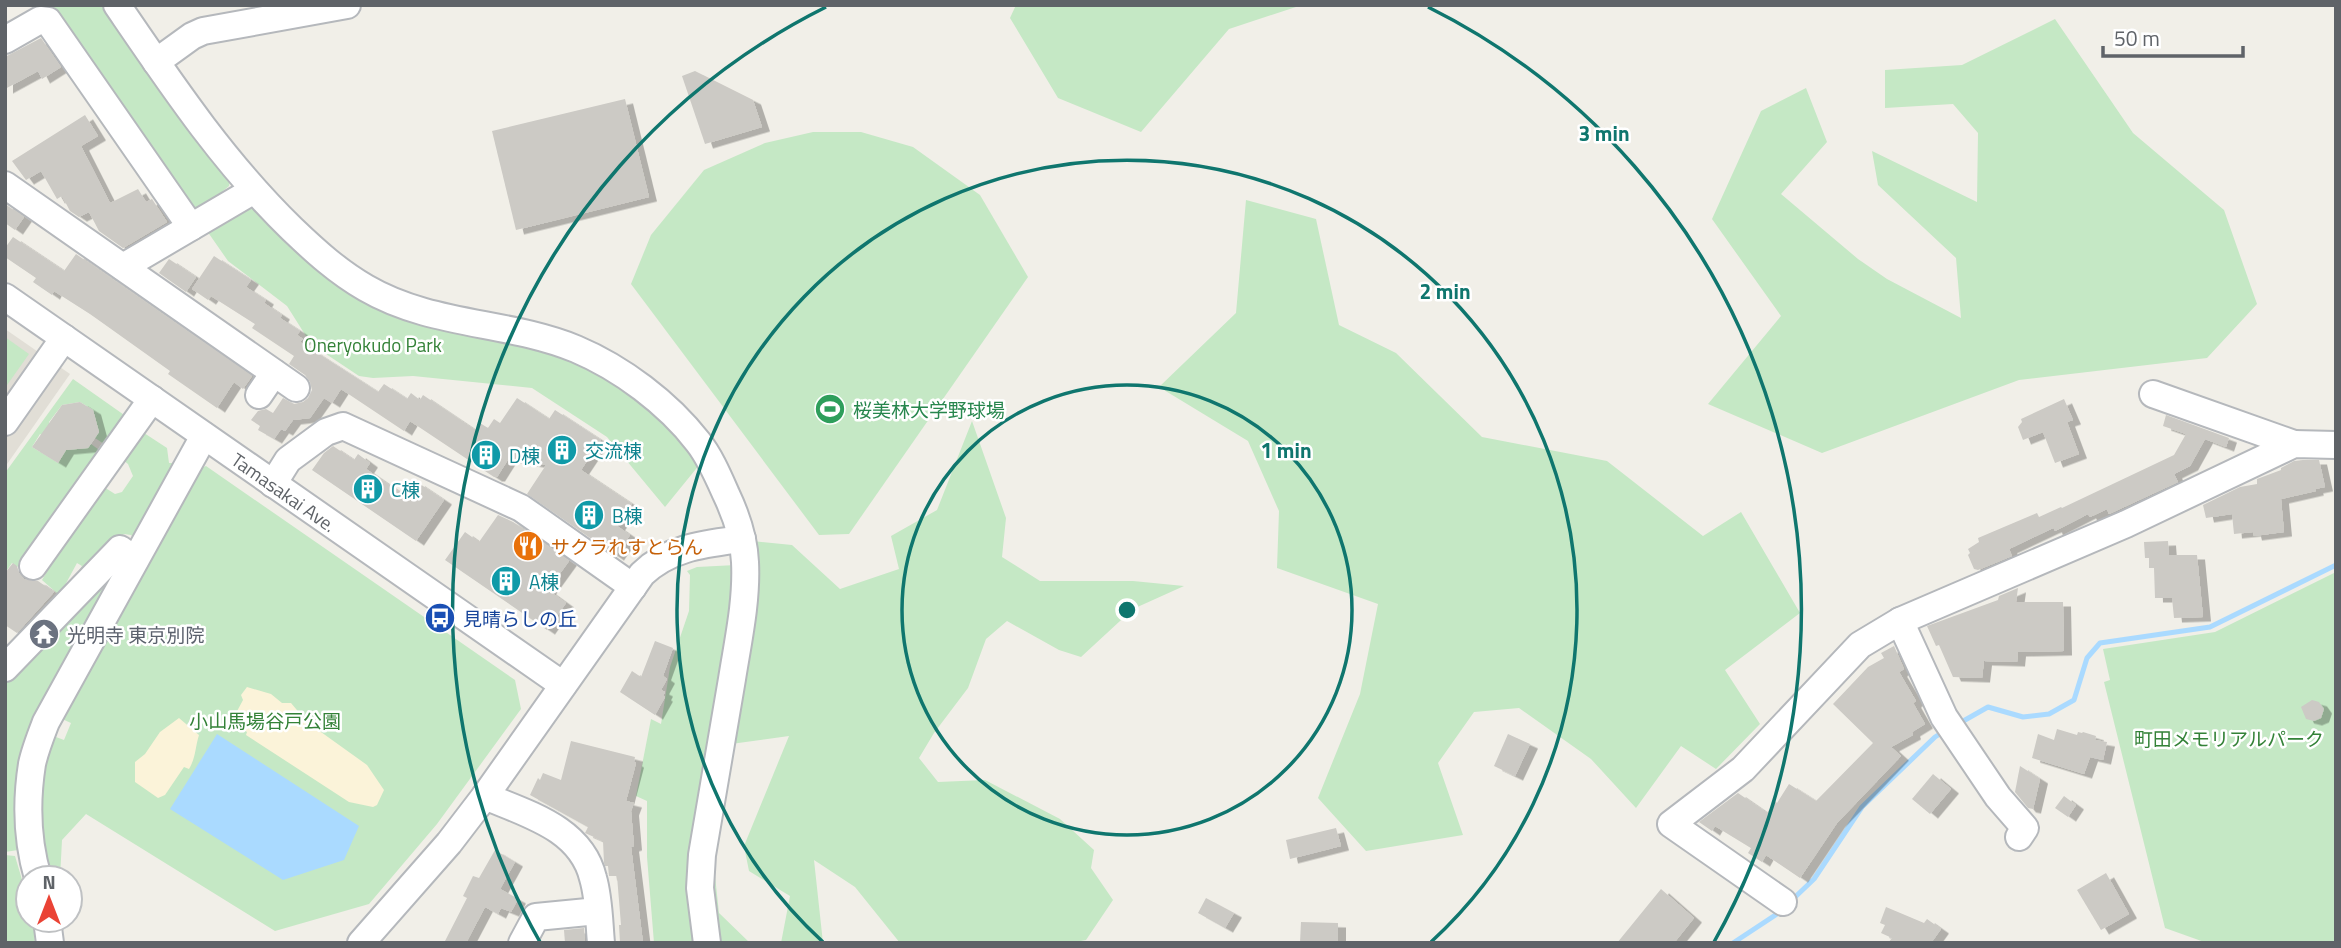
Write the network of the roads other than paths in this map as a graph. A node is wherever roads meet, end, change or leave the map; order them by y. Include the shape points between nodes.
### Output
1 (117, 5) edge
2 (347, 5) edge
3 (5, 40) edge
4 (156, 62) junction
5 (5, 185) edge
6 (254, 190) junction
7 (191, 227) junction
8 (122, 267) junction
9 (5, 297) edge
10 (64, 338) junction
11 (274, 373) junction
12 (296, 388) dead end
13 (2153, 394) dead end
14 (259, 395) dead end
15 (152, 399) junction
16 (5, 422) edge
17 (204, 436) junction
18 (2294, 444) junction
19 (2336, 445) edge
20 (273, 484) junction
21 (742, 539) junction
22 (135, 559) junction
23 (33, 566) dead end
24 (632, 587) junction
25 (1900, 621) junction
26 (15, 640) edge
27 (5, 668) edge
28 (563, 685) junction
29 (485, 796) junction
30 (2019, 837) dead end
31 (34, 864) edge
32 (1783, 902) dead end
33 (598, 911) junction
34 (361, 943) edge
35 (522, 943) edge
36 (601, 943) edge
37 (707, 943) edge

1 - 4 street
2 - 4 street via 203,32
3 - 7 street via 40,20 48,21
4 - 6 street
5 - 8 street
6 - 7 street
6 - 21 street via 322,257 386,299 436,316 564,345 624,376 674,415 697,441 734,512
7 - 8 street
8 - 11 street
9 - 10 street, Tamasakai Ave.
10 - 15 street, Tamasakai Ave.
10 - 16 street
11 - 12 street
11 - 14 street
13 - 18 street
15 - 17 street, Tamasakai Ave.
15 - 23 street via 108,470
17 - 20 street, Tamasakai Ave.
17 - 22 street
18 - 19 street
18 - 25 street via 2126,524
20 - 24 street via 288,460 342,426 521,508
20 - 28 street, Tamasakai Ave.
21 - 24 street via 677,551 654,563
21 - 37 street via 744,603 702,855
22 - 26 street via 120,549
22 - 31 street via 32,762 28,806
24 - 28 street
25 - 30 street via 1944,717 1998,797 2025,828
25 - 32 street via 1860,645 1743,769 1671,824
26 - 27 street
28 - 29 street
29 - 33 street via 557,828 575,842 588,861
29 - 34 street
33 - 35 street via 536,917
33 - 36 street

